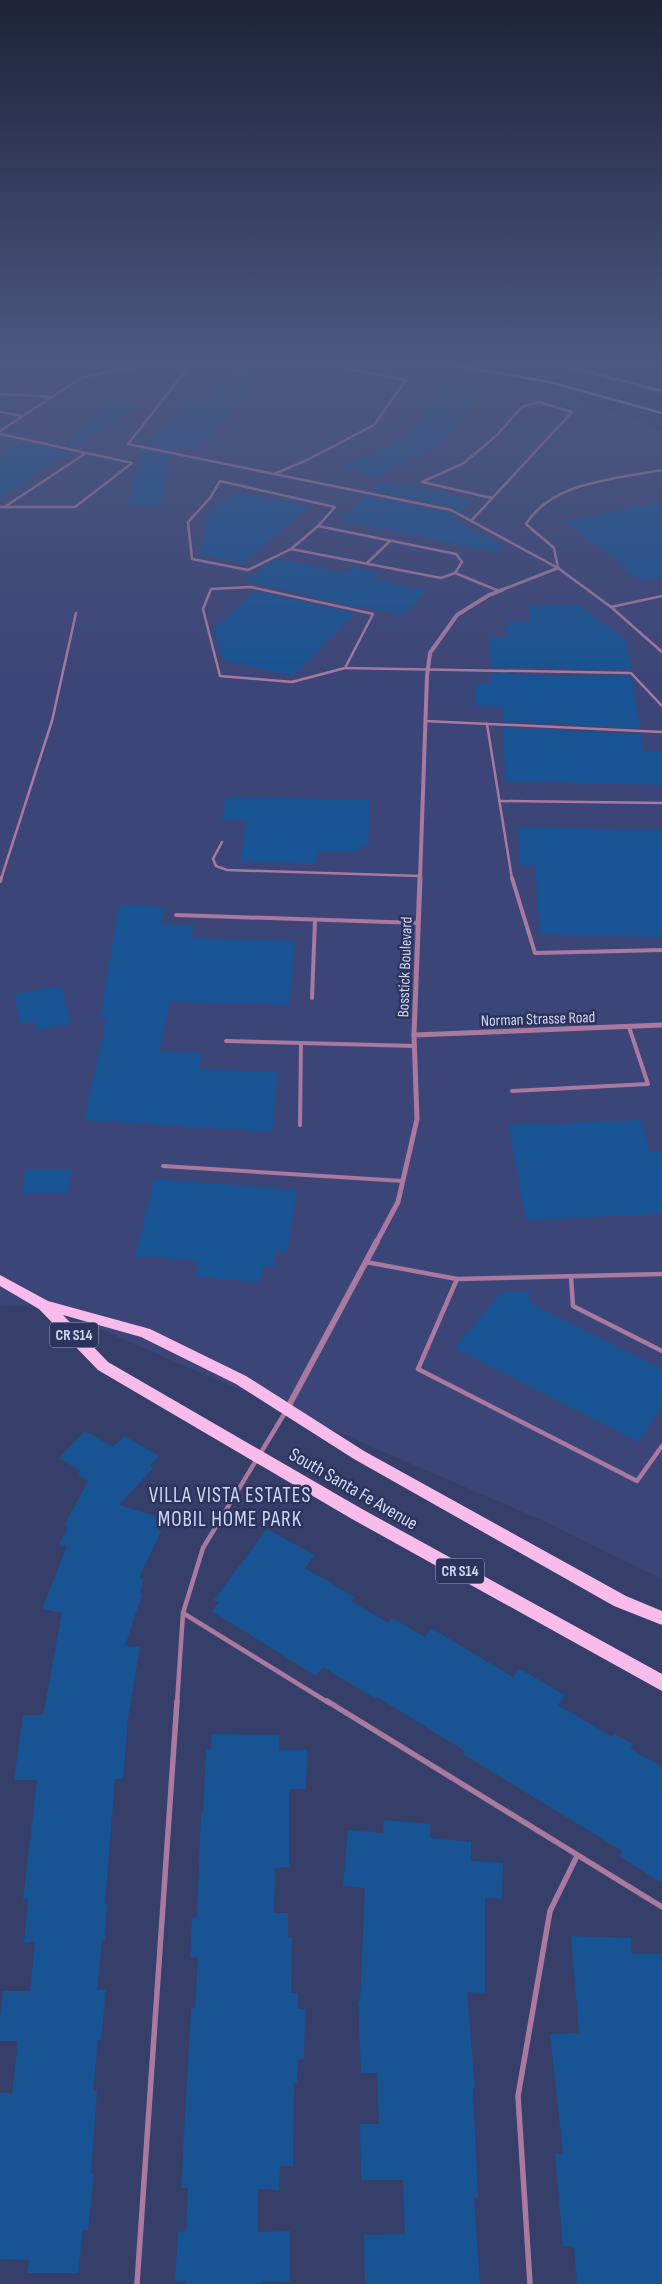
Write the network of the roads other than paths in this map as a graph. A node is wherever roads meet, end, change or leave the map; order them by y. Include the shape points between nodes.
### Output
1 (61, 470) edge
2 (123, 470) edge
3 (253, 470) edge
4 (284, 470) edge
5 (449, 470) edge
6 (519, 470) edge
7 (662, 470) edge
8 (274, 474) junction
9 (492, 498) junction
10 (0, 507) edge
11 (5, 507) junction
12 (471, 521) junction
13 (318, 526) junction
14 (390, 541) junction
15 (291, 549) junction
16 (367, 563) junction
17 (558, 568) junction
18 (455, 573) junction
19 (499, 591) junction
20 (662, 596) edge
21 (611, 607) junction
22 (76, 613) dead end
23 (662, 652) edge
24 (345, 668) junction
25 (428, 668) junction
26 (662, 706) edge
27 (425, 722) junction
28 (488, 724) junction
29 (662, 732) edge
30 (499, 801) junction
31 (662, 804) edge
32 (222, 842) dead end
33 (420, 876) junction
34 (0, 881) edge
35 (176, 915) dead end
36 (315, 920) junction
37 (418, 923) junction
38 (662, 950) edge
39 (312, 998) dead end
40 (662, 1026) edge
41 (629, 1027) junction
42 (414, 1036) junction
43 (226, 1041) dead end
44 (301, 1043) junction
45 (415, 1046) junction
46 (512, 1091) dead end
47 (300, 1125) dead end
48 (163, 1166) dead end
49 (403, 1181) junction
50 (366, 1262) junction
51 (662, 1274) edge
52 (572, 1277) junction
53 (457, 1279) junction
54 (0, 1280) edge
55 (44, 1305) junction
56 (662, 1350) edge
57 (287, 1410) junction
58 (662, 1446) edge
59 (259, 1456) junction
60 (183, 1613) junction
61 (662, 1618) edge
62 (662, 1684) edge
63 (577, 1856) junction
64 (662, 1907) edge
65 (138, 2284) edge
66 (530, 2284) edge

1 - 11 lane
2 - 11 lane via 75,507
3 - 8 lane
4 - 8 lane
5 - 9 lane via 422,482
6 - 9 lane
7 - 17 lane via 586,485 554,497 529,515 526,524 554,548
8 - 12 lane via 451,510
9 - 12 lane
10 - 11 lane
12 - 17 lane
13 - 14 lane
13 - 15 lane
13 - 15 lane via 334,507 220,481 210,498 188,522 192,559 248,570
14 - 16 lane
14 - 18 lane via 456,554 462,562
15 - 16 lane
16 - 18 lane via 441,578
17 - 19 street, Bosstick Boulevard
17 - 21 lane
18 - 19 lane
19 - 25 street, Bosstick Boulevard via 457,615 430,653
20 - 21 lane
21 - 23 lane
22 - 34 lane via 52,720
24 - 24 lane via 373,614 251,587 211,589 203,609 220,676 292,682
24 - 25 lane
25 - 26 lane via 631,673
25 - 27 street, Bosstick Boulevard
27 - 28 lane
27 - 33 street, Bosstick Boulevard
28 - 29 lane
28 - 30 lane
30 - 31 lane
30 - 38 lane via 512,880 534,953
32 - 33 lane via 213,859 216,866 227,870
33 - 37 street, Bosstick Boulevard
35 - 36 lane
36 - 37 lane
36 - 39 lane
37 - 42 street, Bosstick Boulevard
40 - 41 street, Norman Strasse Road
41 - 42 street, Norman Strasse Road
41 - 46 lane via 648,1084
42 - 45 street, Bosstick Boulevard
43 - 44 lane
44 - 45 lane
44 - 47 lane
45 - 49 street, Bosstick Boulevard via 417,1119
48 - 49 lane
49 - 50 street, Bosstick Boulevard via 398,1202
50 - 53 lane
50 - 57 street, Bosstick Boulevard
51 - 52 lane
52 - 53 lane
52 - 56 lane via 573,1306
53 - 58 lane via 418,1369 637,1481
54 - 55 main road, South Santa Fe Avenue / CR S14
55 - 57 main road, South Santa Fe Avenue / CR S14 via 145,1333 241,1380
55 - 59 main road, South Santa Fe Avenue / CR S14 via 103,1366
57 - 59 lane
57 - 61 main road, South Santa Fe Avenue / CR S14 via 359,1455 603,1591
59 - 60 lane via 203,1548
59 - 62 main road, South Santa Fe Avenue / CR S14
60 - 63 lane
60 - 65 lane
63 - 64 lane
63 - 66 lane via 550,1911 518,2096

